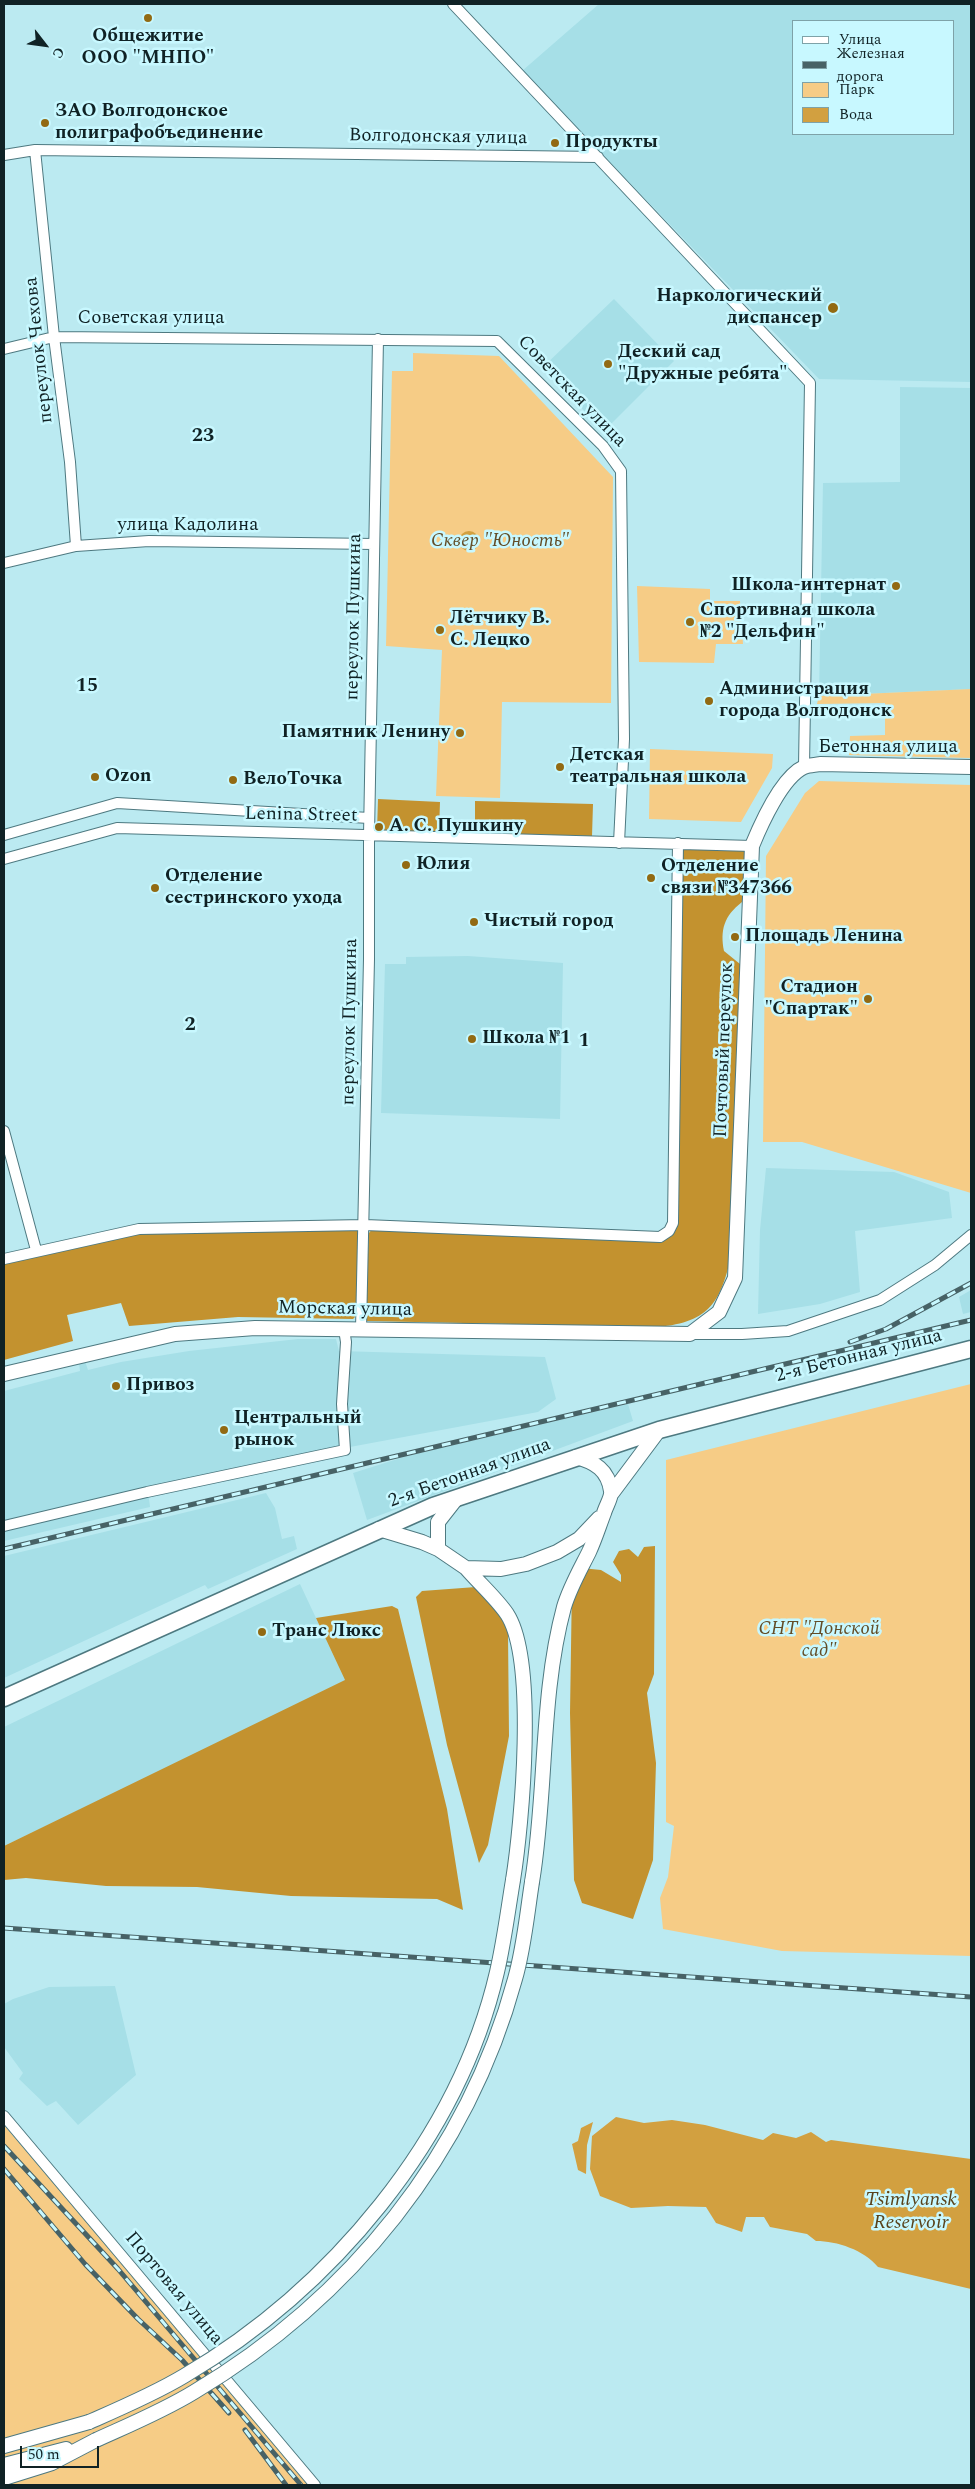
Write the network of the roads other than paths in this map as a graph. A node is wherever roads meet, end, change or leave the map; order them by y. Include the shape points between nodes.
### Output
1 (453, 4) edge
2 (35, 150) junction
3 (4, 155) edge
4 (598, 157) junction
5 (54, 337) junction
6 (378, 339) junction
7 (4, 349) edge
8 (374, 544) junction
9 (76, 546) junction
10 (4, 562) edge
11 (804, 767) junction
12 (971, 767) edge
13 (370, 818) junction
14 (4, 835) edge
15 (369, 835) junction
16 (619, 843) junction
17 (678, 843) junction
18 (752, 846) junction
19 (4, 859) edge
20 (4, 1131) edge
21 (365, 1225) junction
22 (971, 1235) edge
23 (36, 1250) junction
24 (4, 1258) edge
25 (344, 1329) junction
26 (361, 1329) junction
27 (690, 1334) junction
28 (971, 1349) edge
29 (4, 1374) edge
30 (659, 1430) junction
31 (576, 1457) junction
32 (612, 1493) junction
33 (456, 1499) junction
34 (604, 1511) junction
35 (4, 1526) edge
36 (379, 1529) junction
37 (438, 1549) junction
38 (466, 1568) junction
39 (4, 1698) edge
40 (4, 2116) edge
41 (96, 2440) junction
42 (4, 2446) edge
43 (4, 2465) edge
44 (4, 2478) edge
45 (315, 2485) edge

1 - 4 street
2 - 3 street, Волгодонская улица
2 - 4 street, Волгодонская улица
2 - 5 street, переулок Чехова
4 - 11 street via 810,383
5 - 6 street, Советская улица
5 - 7 street, Советская улица
5 - 9 street, переулок Чехова via 70,462
6 - 8 street, переулок Пушкина
6 - 16 street, Советская улица via 498,341 603,446 621,471 624,739
8 - 9 street, улица Кадолина via 149,541
8 - 13 street, переулок Пушкина
9 - 10 street, улица Кадолина
11 - 12 main road, Бетонная улица via 820,764
11 - 18 main road, Почтовый переулок via 772,803
13 - 14 street, Lenina Street via 117,803
13 - 15 street, переулок Пушкина
15 - 16 street, Lenina Street
15 - 19 street, Lenina Street via 117,828
15 - 21 street, переулок Пушкина
16 - 17 street, Lenina Street
17 - 18 street, Lenina Street
17 - 21 street via 673,1223 669,1231 660,1237
18 - 27 main road, Почтовый переулок via 735,1278 719,1312
20 - 23 street
21 - 23 street via 140,1229
21 - 26 street, переулок Пушкина
22 - 27 street via 935,1265 880,1300 788,1330
23 - 24 street
25 - 26 main road, Морская улица
25 - 29 main road, Морская улица via 255,1328 175,1334
25 - 35 street via 342,1404 345,1450
26 - 27 main road, Морская улица
28 - 30 main road, 2-я Бетонная улица
30 - 31 main road, 2-я Бетонная улица
30 - 32 main road
31 - 32 main road via 591,1461 605,1472
31 - 33 main road, 2-я Бетонная улица
32 - 34 main road
33 - 36 main road, 2-я Бетонная улица
33 - 37 main road via 438,1522
34 - 38 main road via 579,1539 542,1559 501,1569
34 - 41 main road, bridge via 571,1588 556,1640 539,1838 516,1978 485,2065 452,2133 396,2218 326,2294 266,2344 193,2393
36 - 37 main road
36 - 39 main road, 2-я Бетонная улица
37 - 38 main road
38 - 42 main road, bridge via 507,1615 519,1648 525,1708 520,1835 497,1973 461,2074 436,2123 381,2206 313,2281 255,2329 184,2376 89,2422
40 - 45 street, Портовая улица
41 - 43 main road
41 - 44 main road via 52,2463

